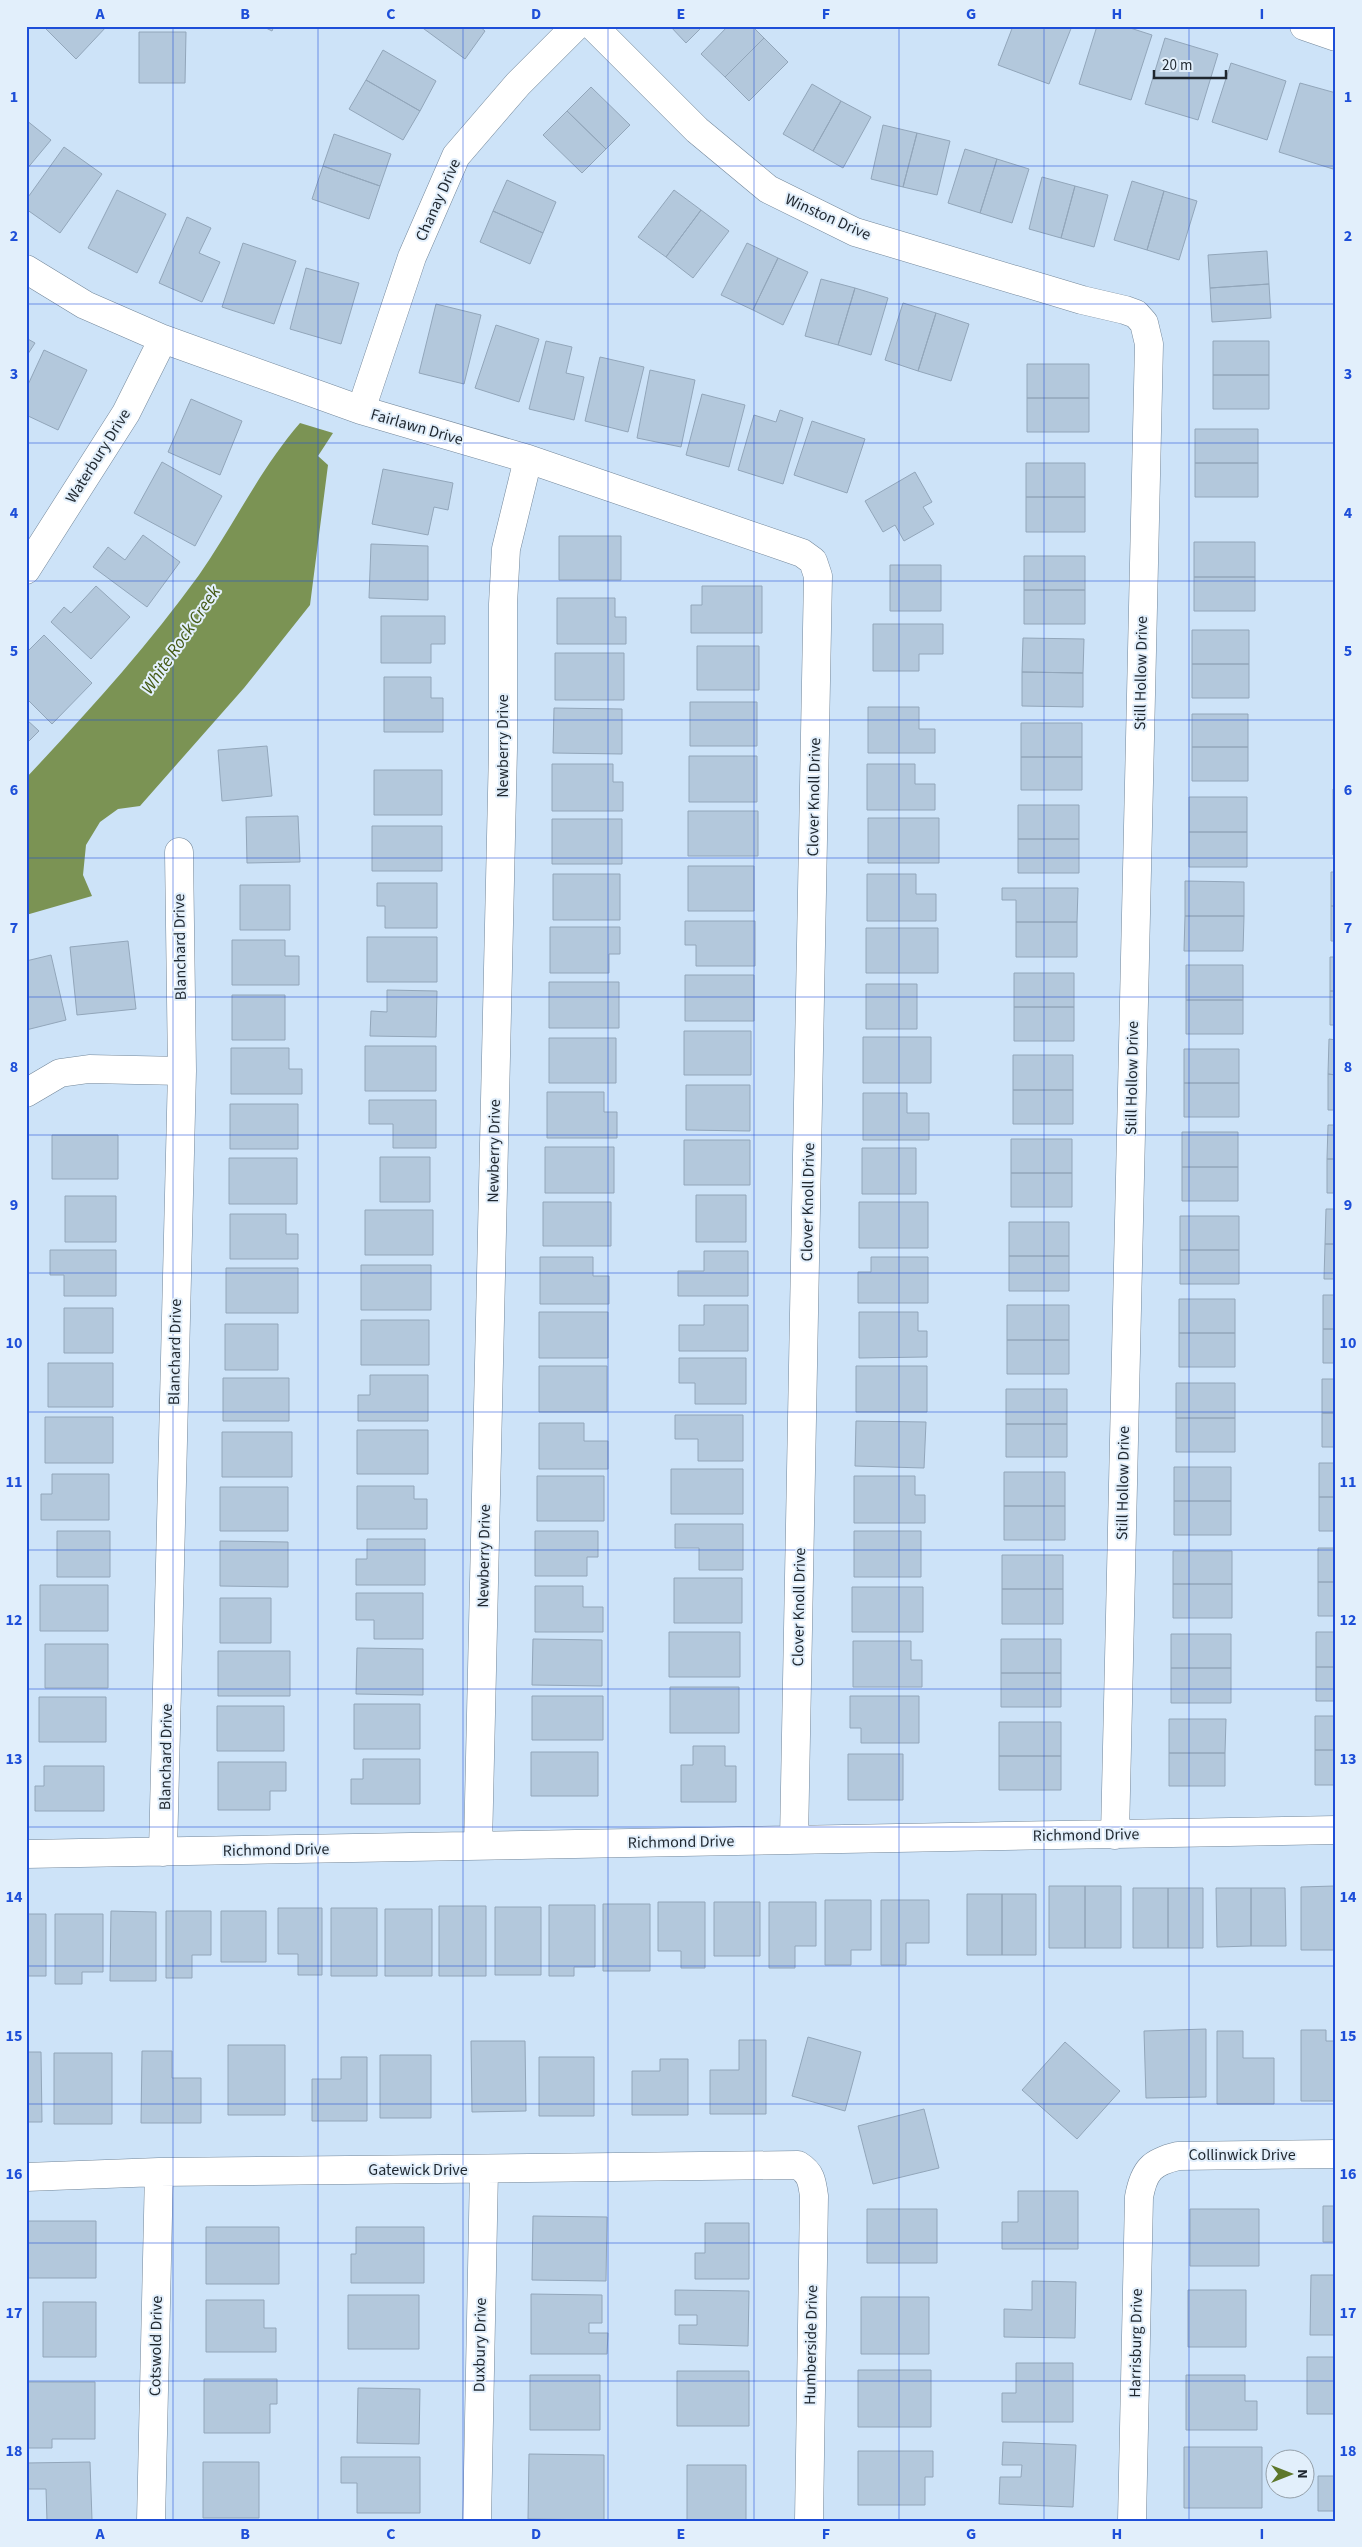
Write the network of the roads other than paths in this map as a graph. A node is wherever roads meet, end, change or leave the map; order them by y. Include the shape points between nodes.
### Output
1 (576, 26) edge
2 (594, 26) edge
3 (1304, 26) edge
4 (1336, 37) edge
5 (26, 269) edge
6 (1144, 323) joint
7 (163, 339) junction
8 (361, 410) junction
9 (528, 459) junction
10 (815, 565) joint
11 (26, 570) edge
12 (179, 852) dead end
13 (182, 1071) junction
14 (26, 1093) edge
15 (1336, 1830) edge
16 (1115, 1835) junction
17 (794, 1840) junction
18 (478, 1846) junction
19 (163, 1852) junction
20 (26, 1854) edge
21 (1336, 2154) edge
22 (1150, 2167) joint
23 (484, 2170) junction
24 (808, 2171) joint
25 (159, 2172) junction
26 (26, 2177) edge
27 (152, 2521) edge
28 (477, 2521) edge
29 (809, 2521) edge
30 (1132, 2521) edge

1 - 8 street, Chanay Drive via 518,84 456,156 412,257
2 - 6 street, Winston Drive via 697,130 768,189 855,232 1125,310 1136,314
3 - 4 street
5 - 7 street, Fairlawn Drive via 85,305
6 - 16 street, Still Hollow Drive via 1149,344
7 - 8 street, Fairlawn Drive
7 - 11 street, Waterbury Drive via 126,414
8 - 9 street, Fairlawn Drive
9 - 10 street, Fairlawn Drive via 802,553
9 - 18 street, Newberry Drive via 508,533 503,604 504,749
10 - 17 street, Clover Knoll Drive via 818,576 811,1052
12 - 13 street, Blanchard Drive
13 - 14 street via 89,1069 60,1073
13 - 19 street, Blanchard Drive
15 - 16 street, Richmond Drive
16 - 17 street, Richmond Drive
17 - 18 street, Richmond Drive
18 - 19 street, Richmond Drive
19 - 20 street, Richmond Drive
21 - 22 street, Collinwick Drive via 1178,2156
22 - 30 street, Harrisburg Drive via 1144,2175 1139,2197
23 - 24 street, Gatewick Drive via 780,2164 798,2165
23 - 25 street, Gatewick Drive
23 - 28 street, Duxbury Drive
24 - 29 street, Humberside Drive via 814,2196
25 - 26 street, Gatewick Drive
25 - 27 street, Cotswold Drive

